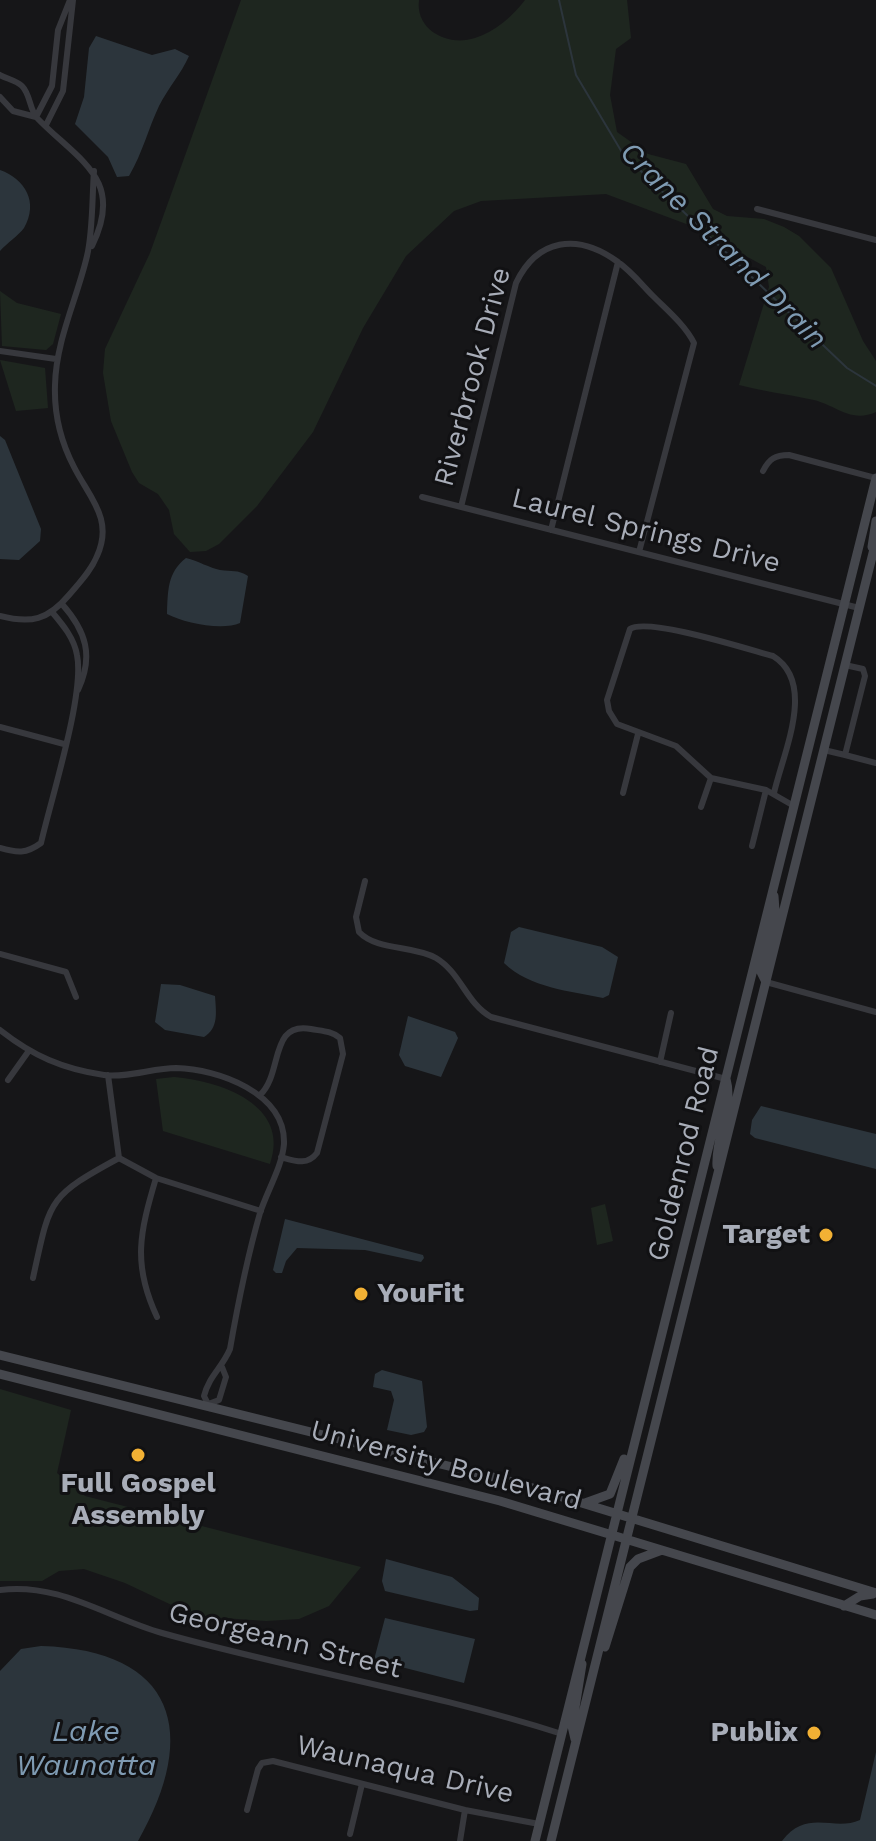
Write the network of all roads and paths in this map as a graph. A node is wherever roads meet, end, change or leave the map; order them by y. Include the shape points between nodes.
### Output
1 (72, 0) edge
2 (0, 75) edge
3 (0, 97) edge
4 (36, 117) junction
5 (46, 125) junction
6 (94, 171) junction
7 (757, 209) dead end
8 (876, 240) edge
9 (87, 257) junction
10 (618, 262) junction
11 (0, 351) edge
12 (56, 359) junction
13 (763, 471) dead end
14 (876, 478) edge
15 (422, 497) dead end
16 (461, 507) junction
17 (876, 521) edge
18 (551, 530) junction
19 (876, 541) edge
20 (639, 552) junction
21 (866, 582) junction
22 (62, 604) junction
23 (845, 604) junction
24 (859, 608) junction
25 (52, 612) junction
26 (0, 616) edge
27 (845, 665) junction
28 (75, 697) junction
29 (0, 727) edge
30 (638, 734) junction
31 (64, 744) junction
32 (824, 750) junction
33 (845, 755) junction
34 (876, 763) edge
35 (711, 778) junction
36 (770, 791) junction
37 (623, 793) dead end
38 (794, 806) junction
39 (701, 807) dead end
40 (752, 846) dead end
41 (0, 848) edge
42 (365, 881) dead end
43 (774, 884) junction
44 (786, 900) junction
45 (0, 954) edge
46 (766, 982) junction
47 (76, 997) dead end
48 (876, 1012) edge
49 (671, 1013) dead end
50 (0, 1030) edge
51 (28, 1052) junction
52 (660, 1062) junction
53 (108, 1075) junction
54 (726, 1079) junction
55 (8, 1080) dead end
56 (260, 1095) junction
57 (281, 1157) junction
58 (119, 1158) junction
59 (156, 1178) junction
60 (717, 1178) junction
61 (261, 1211) junction
62 (682, 1253) junction
63 (697, 1257) junction
64 (33, 1278) dead end
65 (157, 1317) dead end
66 (0, 1355) edge
67 (222, 1367) junction
68 (0, 1374) edge
69 (211, 1406) junction
70 (639, 1423) junction
71 (583, 1503) junction
72 (616, 1513) junction
73 (633, 1519) junction
74 (610, 1534) junction
75 (628, 1539) junction
76 (665, 1550) junction
77 (0, 1590) edge
78 (876, 1593) edge
79 (844, 1606) junction
80 (876, 1615) edge
81 (581, 1656) junction
82 (591, 1683) junction
83 (562, 1734) junction
84 (576, 1742) junction
85 (362, 1784) junction
86 (247, 1810) dead end
87 (465, 1810) junction
88 (539, 1824) junction
89 (555, 1825) junction
90 (350, 1834) dead end
91 (460, 1841) edge
92 (535, 1841) edge
93 (545, 1841) edge
94 (551, 1841) edge

1 - 4 street via 58,30 52,86
1 - 5 street via 63,91
2 - 4 street via 23,87
3 - 4 street via 13,111
4 - 5 street
5 - 6 street
6 - 9 street
6 - 9 street via 104,203
7 - 8 street
9 - 12 street
10 - 16 street, Riverbrook Drive via 570,244 540,250 525,265 516,283
10 - 18 street
10 - 20 street via 694,343
11 - 12 street
12 - 22 street via 55,413 75,469 95,499 104,534 92,567
13 - 14 street via 778,455 789,455
14 - 23 main road, Goldenrod Road
15 - 16 street, Laurel Springs Drive
16 - 18 street, Laurel Springs Drive
17 - 21 main road
18 - 20 street, Laurel Springs Drive
19 - 21 main road, Goldenrod Road
20 - 23 street, Laurel Springs Drive
21 - 24 main road, Goldenrod Road
22 - 25 street
22 - 28 street via 85,637 89,657
23 - 24 street, Laurel Springs Drive
23 - 38 main road, Goldenrod Road
24 - 27 main road, Goldenrod Road
25 - 26 street via 33,621
25 - 28 street via 77,651
27 - 32 main road, Goldenrod Road
27 - 33 street via 863,669 865,676
28 - 31 street
29 - 31 street
30 - 35 street via 676,746
30 - 36 street via 617,724 607,703 633,626 648,624 773,656 791,676 796,697
30 - 37 street
31 - 41 street via 41,843 17,853
32 - 33 street
32 - 44 main road, Goldenrod Road
33 - 34 street
35 - 36 street
35 - 39 street
36 - 38 street
36 - 40 street
38 - 43 main road, Goldenrod Road
38 - 44 main road via 800,819 785,880
42 - 52 street via 356,917 361,935 434,957 485,1013
43 - 46 main road via 775,911 760,970
43 - 54 main road, Goldenrod Road
44 - 46 main road, Goldenrod Road
45 - 47 street via 66,972
46 - 48 street
46 - 60 main road, Goldenrod Road
49 - 52 street
50 - 51 street
51 - 53 street via 53,1064
51 - 55 street
52 - 54 street
53 - 56 street via 195,1069
53 - 58 street
54 - 60 main road via 730,1093 716,1152
54 - 62 main road, Goldenrod Road
56 - 57 street via 282,1127
56 - 57 street via 288,1031 297,1027 340,1038 343,1054 317,1153 307,1161
57 - 61 street
58 - 59 street
58 - 64 street via 73,1182 52,1204
59 - 61 street
59 - 65 street via 139,1248 145,1290
60 - 63 main road, Goldenrod Road
61 - 67 street
62 - 63 street
62 - 70 main road, Goldenrod Road
63 - 73 main road, Goldenrod Road
66 - 69 main road, University Boulevard
67 - 69 street via 226,1377 219,1400
67 - 69 street via 212,1373 204,1396
68 - 74 main road, University Boulevard via 500,1501
69 - 71 main road, University Boulevard
70 - 71 main road via 614,1489
70 - 72 main road, Goldenrod Road
71 - 72 main road, University Boulevard
72 - 73 main road, University Boulevard
72 - 74 main road, Goldenrod Road
73 - 75 main road, Goldenrod Road
73 - 78 main road, University Boulevard
74 - 75 main road, University Boulevard
74 - 81 main road, Goldenrod Road
75 - 76 main road, University Boulevard
75 - 82 main road, Goldenrod Road
76 - 79 main road, University Boulevard
76 - 82 main road via 647,1554 630,1567
77 - 83 street, Georgeann Street via 53,1593 157,1632
78 - 79 main road
79 - 80 main road, University Boulevard
81 - 83 main road, Goldenrod Road
81 - 84 main road via 572,1726
82 - 84 main road, Goldenrod Road
83 - 88 main road, Goldenrod Road
83 - 89 main road via 567,1753
84 - 89 main road, Goldenrod Road
85 - 86 street, Waunaqua Drive via 268,1761 258,1769
85 - 87 street, Waunaqua Drive
85 - 90 street
87 - 88 street, Waunaqua Drive
87 - 91 street
88 - 92 main road, Goldenrod Road
88 - 93 main road
89 - 94 main road, Goldenrod Road

